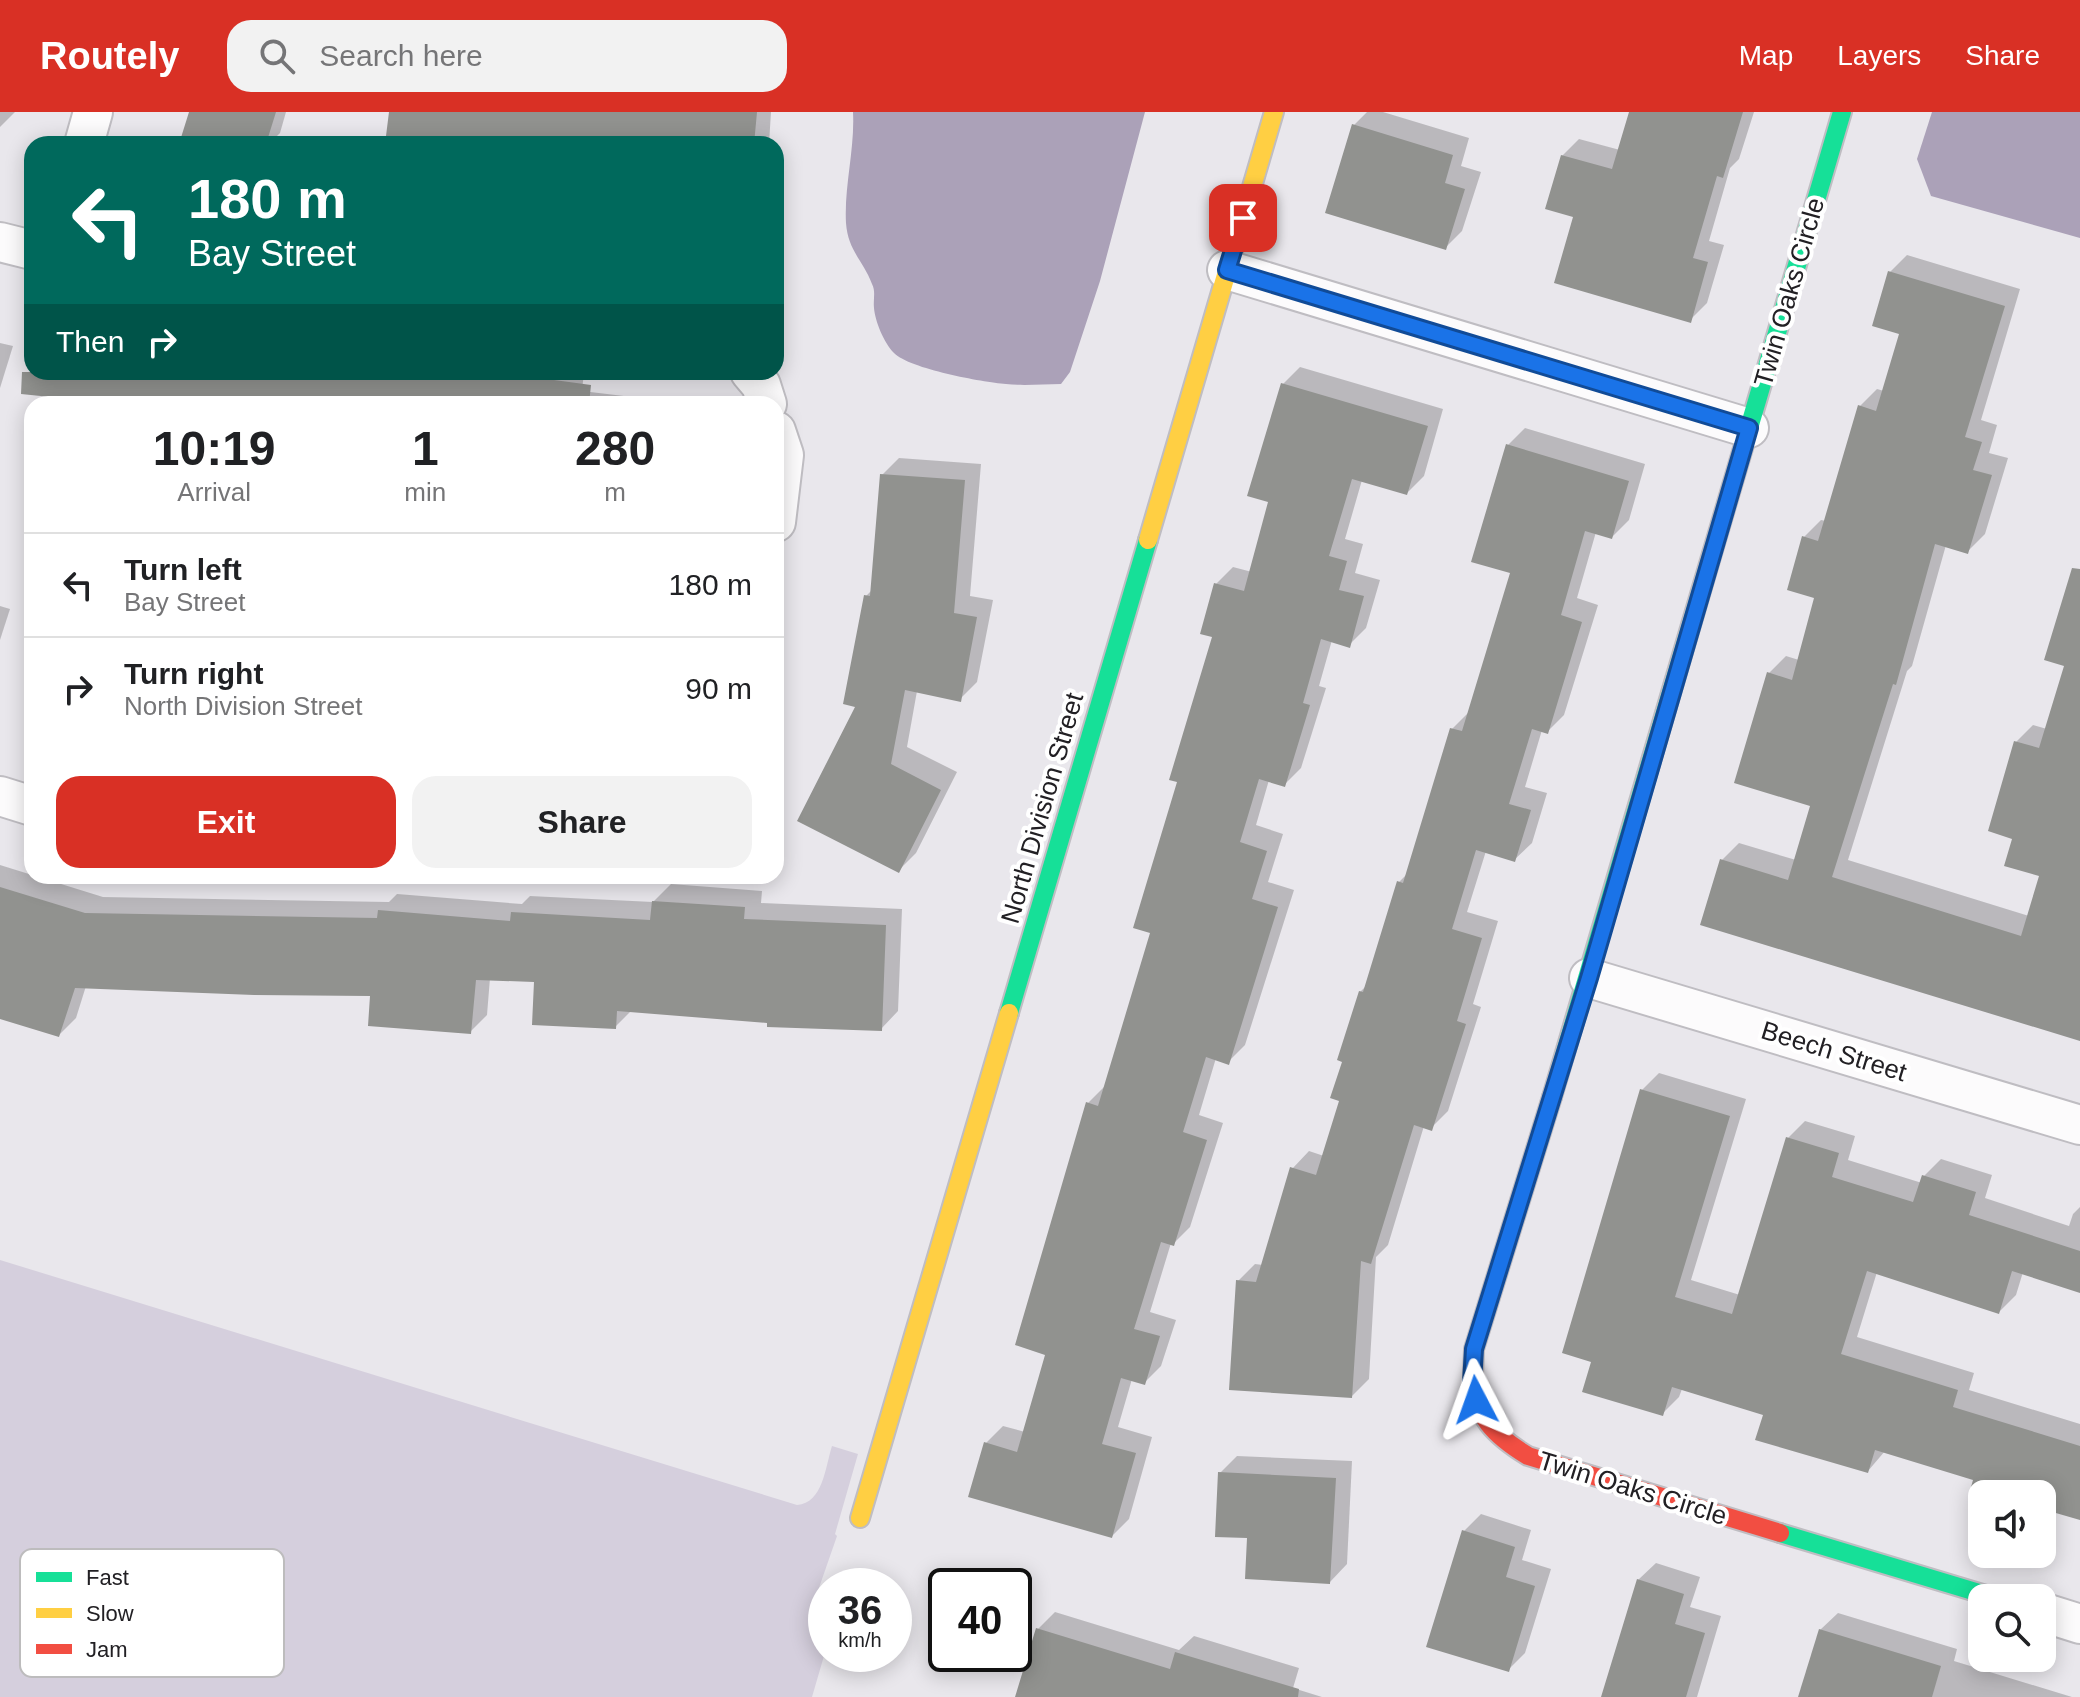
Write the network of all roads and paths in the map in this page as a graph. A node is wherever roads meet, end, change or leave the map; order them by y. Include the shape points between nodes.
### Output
1 (93, 112) edge
2 (1274, 112) edge
3 (1842, 112) edge
4 (86, 136) edge
5 (0, 242) edge
6 (24, 248) edge
7 (1227, 270) junction
8 (1749, 428) junction
9 (0, 796) edge
10 (24, 804) edge
11 (1589, 978) junction
12 (2080, 1125) edge
13 (860, 1518) dead end
14 (1968, 1590) edge
15 (2056, 1616) edge
16 (2080, 1624) edge

1 - 4 street
2 - 7 street, North Division Street
3 - 8 street, Twin Oaks Circle
5 - 6 street
7 - 8 street
7 - 13 street, North Division Street
8 - 11 street, Twin Oaks Circle
9 - 10 street
11 - 12 street, Beech Street
11 - 14 street, Twin Oaks Circle via 1474,1349 1472,1383 1481,1417 1502,1442 1528,1456
15 - 16 street

